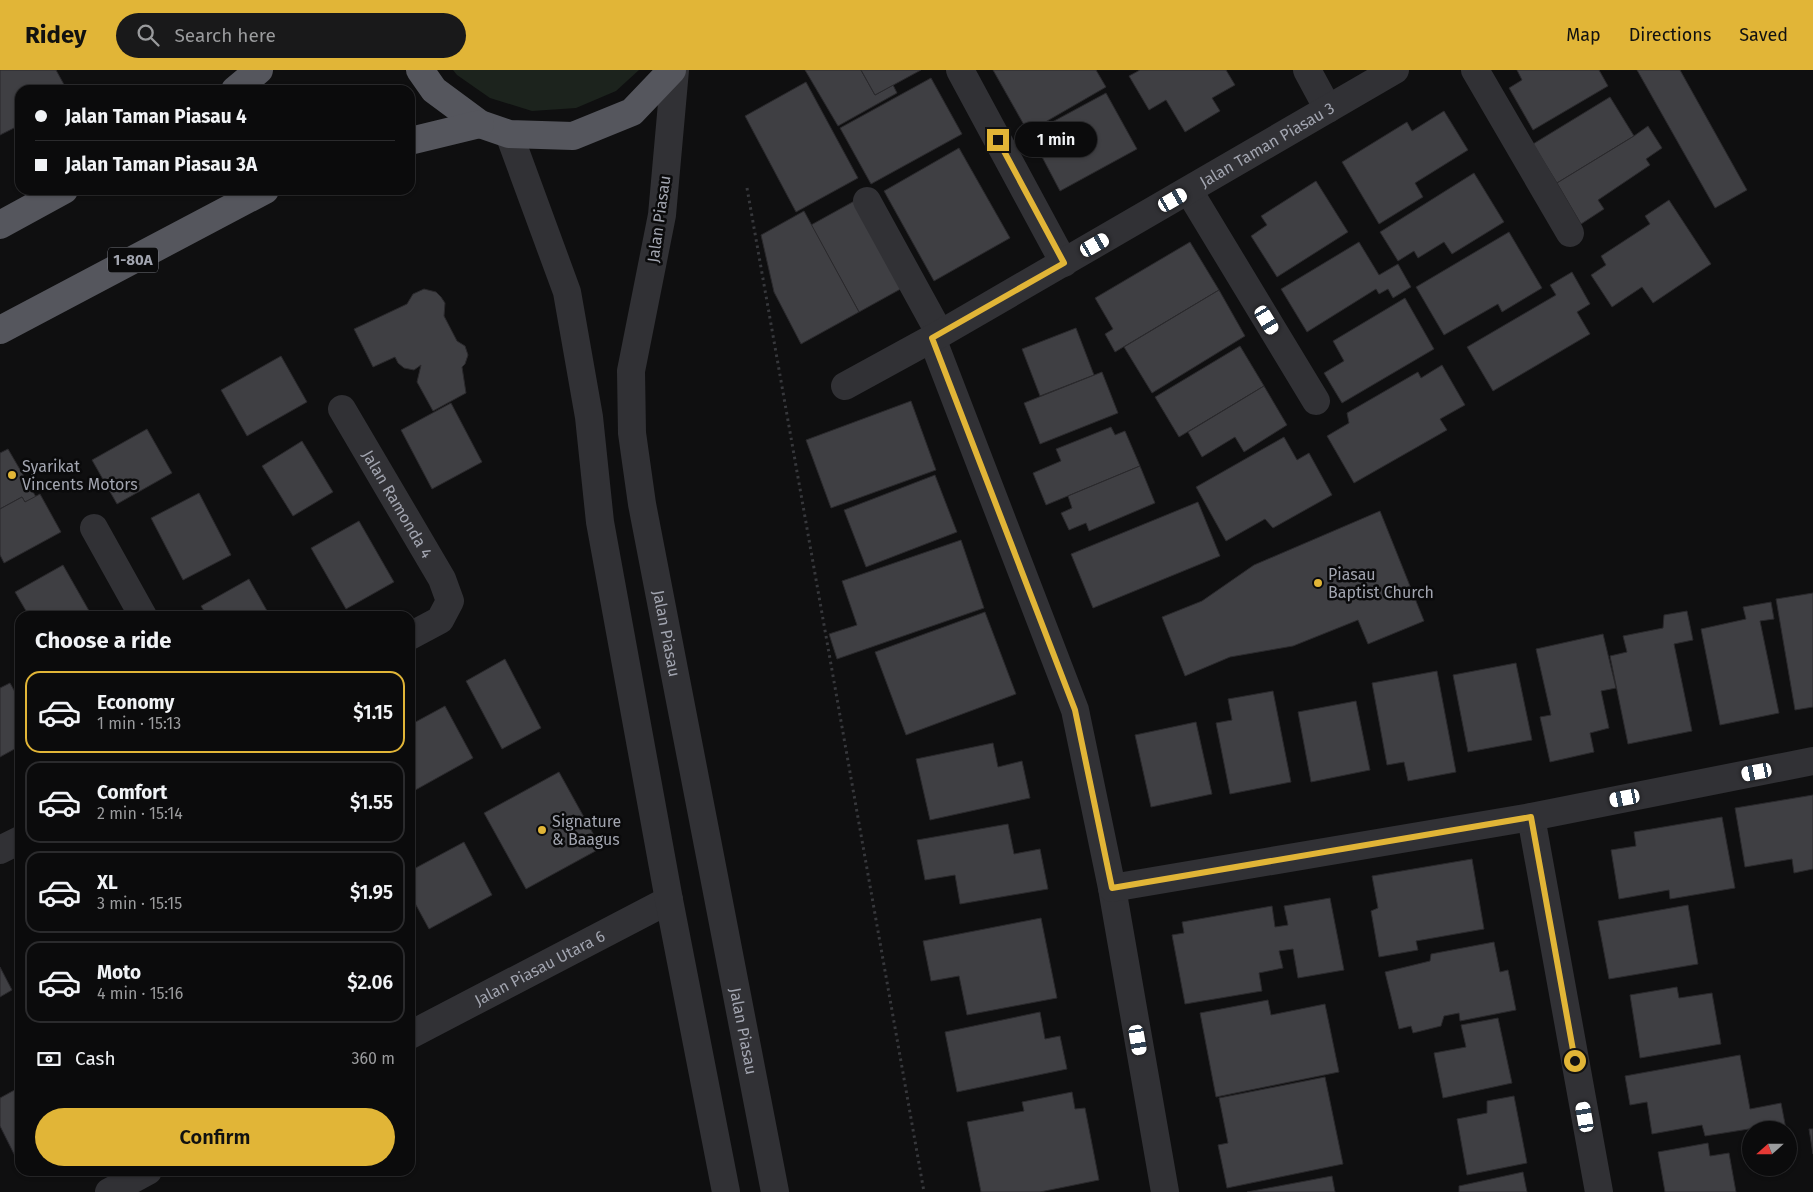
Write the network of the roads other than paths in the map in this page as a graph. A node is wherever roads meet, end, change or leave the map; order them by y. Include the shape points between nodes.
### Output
1 (259, 70) edge
2 (420, 70) edge
3 (674, 70) edge
4 (960, 70) edge
5 (1307, 70) edge
6 (1395, 70) edge
7 (1475, 70) edge
8 (241, 85) edge
9 (1328, 108) junction
10 (480, 124) junction
11 (509, 134) junction
12 (415, 140) edge
13 (1189, 191) junction
14 (55, 195) edge
15 (256, 195) edge
16 (867, 201) dead end
17 (0, 225) edge
18 (1570, 233) dead end
19 (1064, 263) junction
20 (0, 330) edge
21 (936, 336) junction
22 (845, 386) dead end
23 (1316, 401) dead end
24 (342, 409) dead end
25 (94, 528) dead end
26 (140, 611) edge
27 (415, 633) edge
28 (1813, 761) edge
29 (1531, 817) junction
30 (15, 842) edge
31 (0, 850) edge
32 (1112, 888) junction
33 (669, 900) junction
34 (415, 1032) edge
35 (139, 1176) edge
36 (109, 1192) edge
37 (726, 1192) edge
38 (775, 1192) edge
39 (1165, 1192) edge
40 (1599, 1192) edge

1 - 8 highway
2 - 10 highway via 434,90
3 - 11 highway via 632,112 573,136
3 - 38 street, Jalan Piasau via 662,215 631,371 632,433 642,504
4 - 19 street
5 - 9 street
6 - 9 street, Jalan Taman Piasau 3
7 - 18 street
9 - 13 street, Jalan Taman Piasau 3
10 - 11 highway
10 - 12 highway
11 - 33 street via 567,292 589,417 600,522
13 - 19 street, Jalan Taman Piasau 3
13 - 23 street
14 - 17 highway
15 - 20 highway, 1-80A
16 - 21 street
19 - 21 street, Jalan Taman Piasau 3
21 - 22 street, Jalan Taman Piasau 3
21 - 32 street via 1075,710
24 - 27 street, Jalan Ramonda 4 via 442,579 450,601 440,620
25 - 26 street
28 - 29 street
29 - 32 street
29 - 40 street
30 - 31 street
32 - 39 street
33 - 34 street, Jalan Piasau Utara 6
33 - 37 street
35 - 36 street

